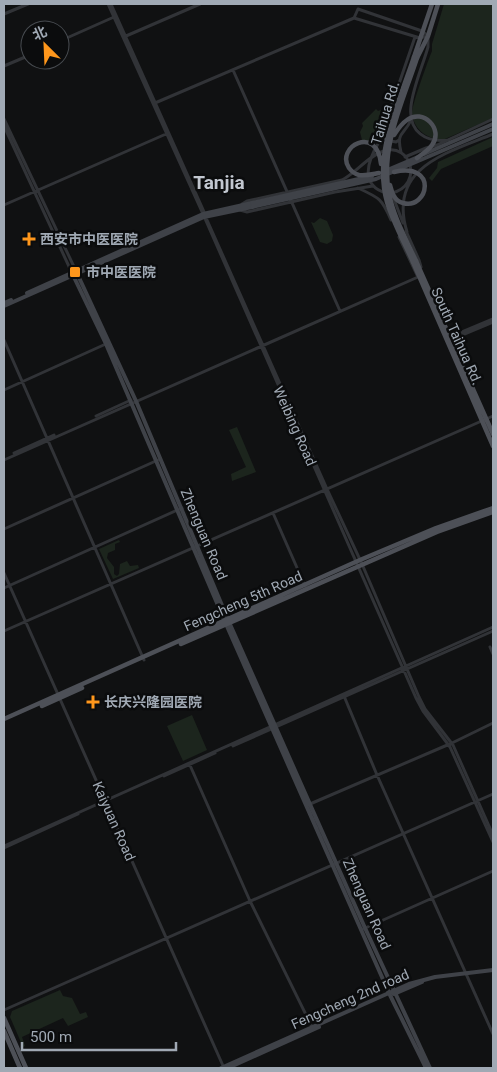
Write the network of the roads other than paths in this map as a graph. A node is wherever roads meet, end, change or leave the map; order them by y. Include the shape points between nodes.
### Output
1 (28, 4) edge
2 (110, 4) edge
3 (200, 4) edge
4 (355, 4) edge
5 (432, 4) edge
6 (438, 4) edge
7 (358, 9) junction
8 (4, 14) edge
9 (115, 17) junction
10 (354, 18) junction
11 (422, 31) junction
12 (126, 36) junction
13 (428, 36) junction
14 (70, 37) edge
15 (418, 38) junction
16 (416, 58) junction
17 (20, 59) edge
18 (4, 66) edge
19 (233, 70) junction
20 (154, 104) junction
21 (411, 114) junction
22 (4, 119) edge
23 (493, 119) edge
24 (493, 124) edge
25 (5, 126) edge
26 (493, 129) edge
27 (462, 133) junction
28 (167, 134) junction
29 (381, 134) junction
30 (493, 134) edge
31 (391, 140) junction
32 (399, 140) junction
33 (449, 140) junction
34 (466, 145) junction
35 (401, 153) junction
36 (406, 157) junction
37 (417, 158) junction
38 (370, 160) junction
39 (394, 172) junction
40 (379, 173) junction
41 (387, 179) junction
42 (335, 182) junction
43 (408, 182) junction
44 (373, 186) junction
45 (384, 186) junction
46 (358, 188) junction
47 (36, 190) junction
48 (287, 192) junction
49 (335, 192) junction
50 (391, 193) junction
51 (291, 202) junction
52 (4, 205) edge
53 (252, 205) junction
54 (239, 208) junction
55 (204, 216) junction
56 (407, 232) junction
57 (414, 261) junction
58 (75, 273) junction
59 (420, 276) junction
60 (4, 305) edge
61 (340, 311) junction
62 (493, 321) edge
63 (448, 339) junction
64 (4, 340) edge
65 (107, 344) junction
66 (262, 346) junction
67 (22, 381) junction
68 (4, 390) edge
69 (133, 401) junction
70 (493, 416) edge
71 (484, 420) junction
72 (493, 434) edge
73 (47, 439) junction
74 (493, 446) edge
75 (4, 458) edge
76 (159, 460) junction
77 (325, 490) junction
78 (73, 498) junction
79 (180, 508) junction
80 (493, 508) edge
81 (272, 512) junction
82 (493, 512) edge
83 (4, 529) edge
84 (196, 546) junction
85 (94, 547) junction
86 (359, 563) junction
87 (4, 573) edge
88 (110, 583) junction
89 (9, 586) junction
90 (305, 587) junction
91 (4, 588) edge
92 (25, 620) junction
93 (227, 621) junction
94 (493, 629) edge
95 (4, 631) edge
96 (490, 647) dead end
97 (493, 654) edge
98 (143, 659) junction
99 (405, 668) junction
100 (59, 696) junction
101 (344, 696) junction
102 (4, 721) edge
103 (493, 723) edge
104 (274, 726) junction
105 (450, 744) junction
106 (189, 764) junction
107 (377, 774) junction
108 (493, 794) edge
109 (105, 801) junction
110 (477, 802) junction
111 (310, 804) junction
112 (403, 833) junction
113 (493, 835) edge
114 (493, 842) edge
115 (4, 847) edge
116 (335, 864) junction
117 (493, 871) edge
118 (432, 898) junction
119 (250, 901) junction
120 (364, 929) junction
121 (166, 938) junction
122 (493, 971) edge
123 (466, 974) junction
124 (392, 993) junction
125 (4, 1010) edge
126 (4, 1018) edge
127 (313, 1029) junction
128 (4, 1031) edge
129 (493, 1034) edge
130 (20, 1068) edge
131 (26, 1068) edge
132 (224, 1068) edge
133 (428, 1068) edge

1 - 8 street
2 - 9 street, Weibing Road
3 - 12 street
4 - 7 street
5 - 11 main road
6 - 13 main road
7 - 10 street
7 - 11 street
9 - 12 street, Weibing Road
9 - 14 street
9 - 20 street, Weibing Road
10 - 15 street
10 - 19 street
11 - 13 street
11 - 15 main road
12 - 20 street, Weibing Road
13 - 15 street
13 - 16 main road
13 - 21 street via 428,47 410,106
15 - 16 main road
15 - 29 street
16 - 31 main road, Taihua Rd., bridge
16 - 45 main road, Taihua Rd., bridge via 385,146
17 - 18 street
19 - 20 street
19 - 48 street
20 - 28 street, Weibing Road
21 - 32 street via 411,121
21 - 33 street via 418,132 428,140
22 - 25 street, Zhenguan Road
23 - 27 street
24 - 37 main road, bridge
25 - 47 street, Zhenguan Road
26 - 39 main road, bridge
27 - 33 street
27 - 34 street via 460,137
28 - 47 street
28 - 55 street, Weibing Road
29 - 32 street via 391,142
29 - 38 street
30 - 34 street
31 - 37 main road, bridge via 400,127 415,116 432,123 435,139
31 - 41 main road, Taihua Rd., bridge
32 - 35 street
33 - 36 street
34 - 43 street via 429,162
35 - 36 street
35 - 38 street via 381,151
36 - 43 street via 411,170
37 - 40 main road, bridge
38 - 42 street via 354,174
38 - 44 street via 368,173
39 - 41 main road, bridge via 409,170 418,173 424,183 422,196 412,203 400,202
39 - 53 main road, bridge via 358,184
40 - 45 main road, bridge via 358,175 353,172 346,159 349,150 363,141 377,149
40 - 53 main road, bridge
41 - 57 main road, Taihua Rd., bridge via 393,208
42 - 48 street
42 - 49 street via 338,190
43 - 50 street
43 - 56 street via 402,207
44 - 46 street
44 - 50 street
45 - 57 main road, Taihua Rd., bridge via 391,213
46 - 49 street
46 - 59 street via 384,203
47 - 52 street
47 - 58 street, Zhenguan Road
48 - 51 street
48 - 54 street via 247,201
49 - 51 street
50 - 56 street
51 - 54 street via 247,212
51 - 61 street
53 - 54 main road
54 - 55 main road
55 - 58 main road
55 - 66 street, Weibing Road
56 - 59 street via 419,260
57 - 59 main road, South Taihua Rd.
58 - 60 main road
58 - 65 main road, Zhenguan Road
59 - 61 street
59 - 63 main road, South Taihua Rd.
61 - 66 street
62 - 63 street
63 - 71 main road, South Taihua Rd.
64 - 67 street
65 - 67 street
65 - 69 main road, Zhenguan Road
66 - 69 street
66 - 77 street, Weibing Road
67 - 68 street
67 - 73 street
69 - 73 street
69 - 76 main road, Zhenguan Road
70 - 71 street
71 - 72 main road, South Taihua Rd.
71 - 74 main road, South Taihua Rd.
71 - 77 street
73 - 75 street
73 - 78 street
76 - 78 street
76 - 79 main road, Zhenguan Road
77 - 81 street
77 - 86 street, Weibing Road
78 - 83 street
78 - 85 street
79 - 84 main road, Zhenguan Road
79 - 85 street
80 - 86 main road, Fengcheng 5th Road via 436,528
81 - 84 street
81 - 90 street
82 - 86 main road, Fengcheng 5th Road
84 - 88 street
84 - 93 main road, Zhenguan Road
85 - 88 street
85 - 89 street
86 - 90 main road, Fengcheng 5th Road
86 - 99 street, Weibing Road
87 - 89 street, Kaiyuan Road
88 - 92 street
88 - 98 street
89 - 91 street
89 - 92 street, Kaiyuan Road
90 - 93 main road, Fengcheng 5th Road
92 - 95 street
92 - 100 street, Kaiyuan Road
93 - 98 main road, Fengcheng 5th Road
93 - 104 main road, Zhenguan Road
94 - 99 street
96 - 97 street
98 - 100 main road, Fengcheng 5th Road
99 - 101 street
99 - 105 street, Weibing Road via 423,711
100 - 102 main road, Fengcheng 5th Road
100 - 109 street, Kaiyuan Road
101 - 104 street
101 - 107 street
103 - 105 street
104 - 106 street
104 - 111 main road, Zhenguan Road
104 - 116 main road, Zhenguan Road
105 - 107 street
105 - 110 street, Weibing Road
106 - 109 street
106 - 119 street
107 - 111 street
107 - 112 street
108 - 110 street
109 - 115 street
109 - 121 street, Kaiyuan Road
110 - 112 street
110 - 113 street, Weibing Road
110 - 114 street, Weibing Road
111 - 116 main road, Zhenguan Road
112 - 116 street
112 - 118 street
116 - 119 street
116 - 120 main road, Zhenguan Road
117 - 118 street
118 - 120 street
118 - 123 street
119 - 121 street
119 - 127 street
120 - 124 main road, Zhenguan Road
121 - 125 street
121 - 132 street, Kaiyuan Road
122 - 123 main road, Fengcheng 2nd road
123 - 124 main road, Fengcheng 2nd road via 429,980
123 - 129 street
124 - 127 main road, Fengcheng 2nd road
124 - 133 main road, Zhenguan Road
126 - 131 main road
127 - 132 main road, Fengcheng 2nd road
128 - 130 main road

